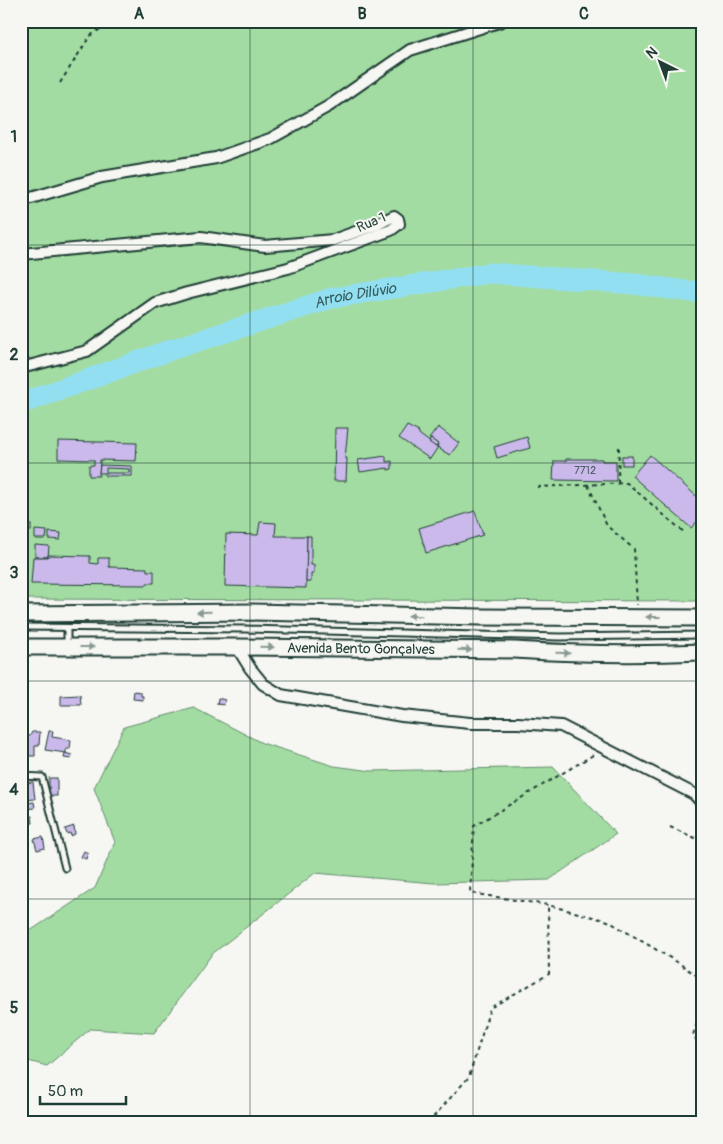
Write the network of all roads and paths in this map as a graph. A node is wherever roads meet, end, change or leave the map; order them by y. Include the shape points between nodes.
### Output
1 (112, 21) edge
2 (502, 21) edge
3 (60, 83) dead end
4 (21, 201) edge
5 (21, 254) edge
6 (21, 368) edge
7 (619, 446) dead end
8 (618, 483) junction
9 (588, 485) junction
10 (537, 487) dead end
11 (686, 534) dead end
12 (638, 605) dead end
13 (21, 614) edge
14 (702, 618) edge
15 (21, 627) edge
16 (67, 628) junction
17 (702, 636) edge
18 (21, 647) edge
19 (67, 647) junction
20 (237, 647) junction
21 (702, 652) edge
22 (605, 748) junction
23 (21, 776) edge
24 (702, 803) edge
25 (670, 827) dead end
26 (702, 841) edge
27 (65, 868) dead end
28 (548, 904) junction
29 (702, 979) edge
30 (702, 1008) edge
31 (702, 1048) edge
32 (428, 1123) edge

1 - 3 path via 90,36
2 - 4 street via 410,50 329,106 270,139 216,158 102,177
5 - 6 street, Rua 1 via 201,238 265,246 333,240 394,216 399,224 391,230 288,268 155,303 87,351
7 - 8 path
8 - 9 path
8 - 11 path via 628,483
9 - 10 path
9 - 12 path via 607,526 634,549
14 -> 13 main road via 252,612
15 - 16 lane
16 - 17 lane via 560,637
16 - 19 lane
18 - 19 main road, Avenida Bento Gonçalves
19 -> 20 main road, Avenida Bento Gonçalves
20 -> 21 main road, Avenida Bento Gonçalves via 560,653
20 - 22 street via 263,684 281,695 402,716 470,723 561,726
22 - 24 street via 694,794
22 - 28 path via 474,826 470,892
23 - 27 lane via 42,776
25 - 26 path
28 - 29 path via 608,921
28 - 32 path via 549,974 490,1008 469,1077
30 - 31 path via 693,1035

